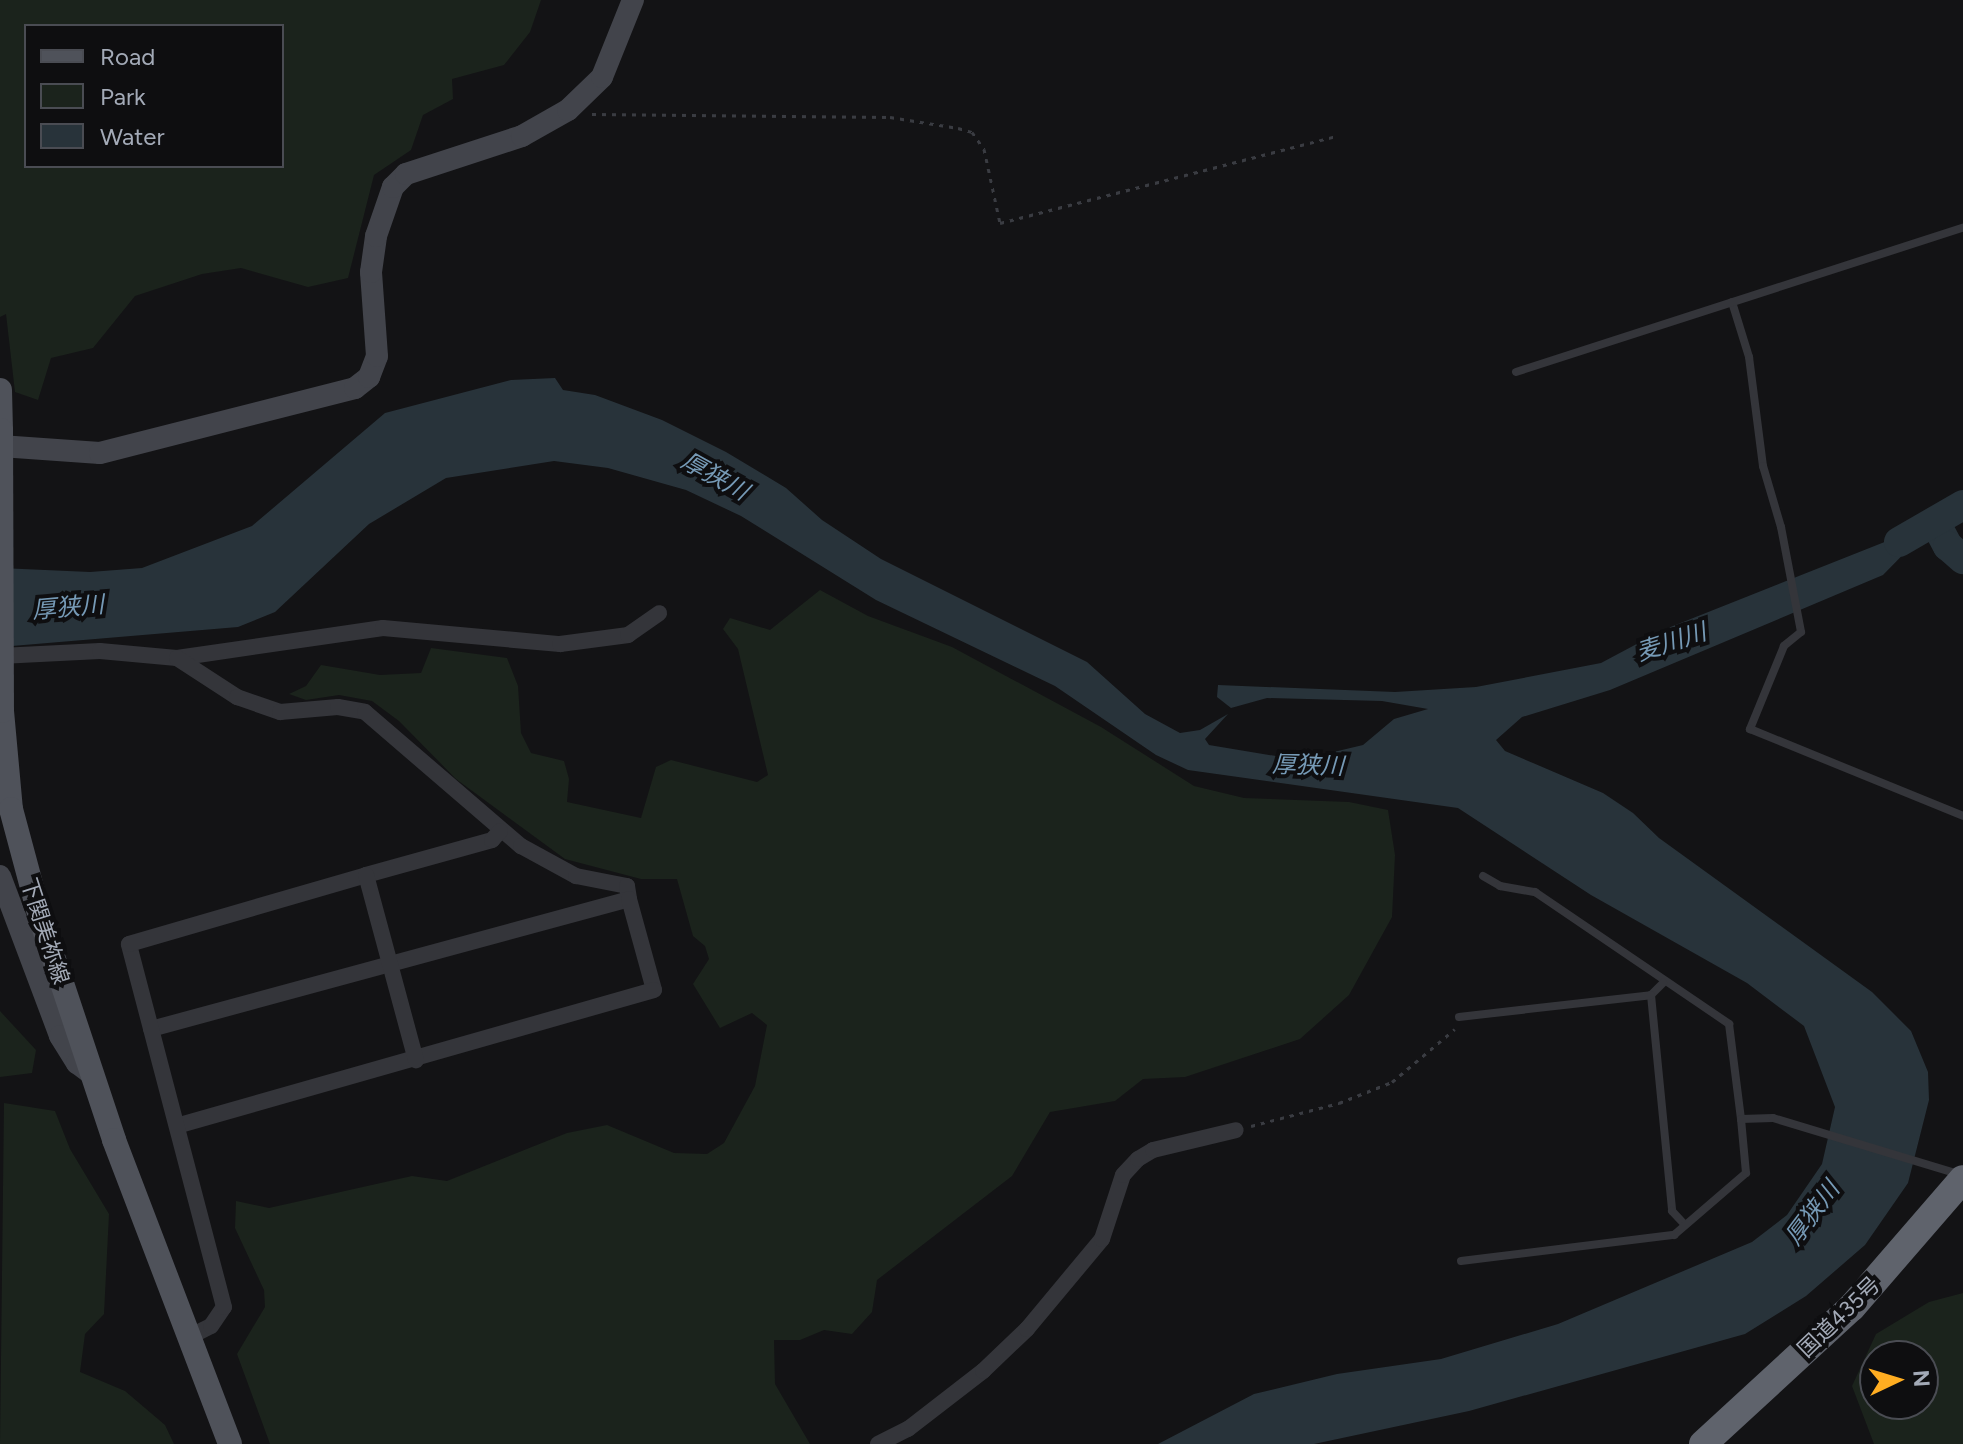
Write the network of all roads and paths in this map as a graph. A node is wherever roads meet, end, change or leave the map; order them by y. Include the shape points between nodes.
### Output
1 (633, 0) edge
2 (568, 110) junction
3 (1337, 136) dead end
4 (1963, 228) edge
5 (1732, 302) junction
6 (1516, 372) dead end
7 (0, 390) edge
8 (1, 438) edge
9 (659, 613) dead end
10 (0, 656) edge
11 (177, 658) junction
12 (1963, 816) edge
13 (500, 831) junction
14 (366, 875) junction
15 (0, 876) edge
16 (1483, 876) dead end
17 (629, 899) junction
18 (391, 965) junction
19 (1663, 983) junction
20 (1651, 995) junction
21 (1459, 1017) joint
22 (151, 1029) junction
23 (416, 1060) junction
24 (93, 1075) junction
25 (1741, 1119) junction
26 (180, 1125) junction
27 (1236, 1130) joint
28 (1963, 1178) edge
29 (1685, 1225) junction
30 (1461, 1261) dead end
31 (191, 1336) junction
32 (230, 1444) edge
33 (878, 1444) edge
34 (1703, 1444) edge

1 - 2 street via 602,77
2 - 3 path via 611,118 890,117 958,128 972,132 984,149 1000,223
2 - 8 street via 522,136 406,174 393,187 376,236 371,272 377,356 369,377 355,388 100,453
4 - 5 lane
5 - 6 lane
5 - 12 lane via 1749,357 1763,466 1801,632 1784,646 1750,729
7 - 8 main road, 下関美祢線
8 - 24 main road, 下関美祢線, bridge via 2,711 20,855
9 - 11 street via 628,635 602,641 511,642 383,628
10 - 11 street via 100,651
11 - 13 street via 237,697 280,712 338,707 365,712
13 - 14 street via 492,840
13 - 17 street via 576,876 627,886
14 - 18 street
14 - 22 street via 129,944
15 - 24 street via 60,1036 77,1063
16 - 19 lane via 1500,886 1535,892
17 - 18 street
17 - 23 street via 654,990
18 - 22 street
18 - 23 street
19 - 20 lane
19 - 25 lane via 1729,1024
20 - 21 lane
20 - 29 lane via 1672,1211
21 - 27 path via 1453,1036 1392,1082 1339,1103
22 - 26 street
23 - 26 street
24 - 31 main road, 下関美祢線
25 - 28 lane via 1773,1118
25 - 29 lane via 1746,1173
26 - 31 street via 224,1307 211,1326
27 - 33 street via 1153,1150 1138,1159 1123,1175 1102,1239 1027,1329 908,1429
28 - 34 highway, 国道435号 via 1852,1307
29 - 30 lane via 1674,1235
31 - 32 main road, 下関美祢線

